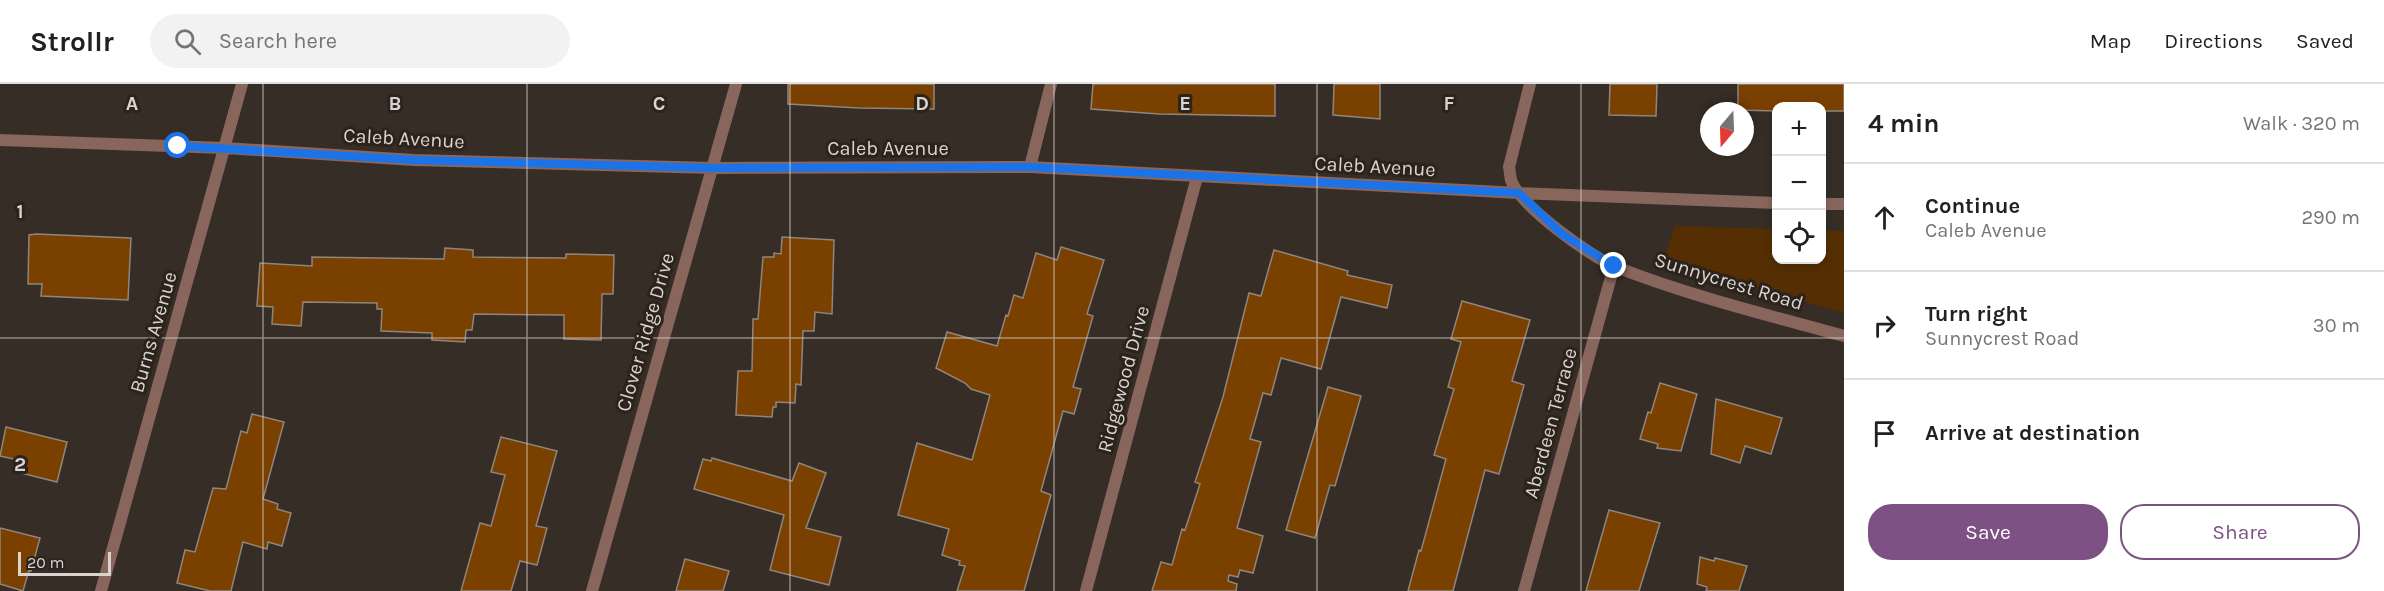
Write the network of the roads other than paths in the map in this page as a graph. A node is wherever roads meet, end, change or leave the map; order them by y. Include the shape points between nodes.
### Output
1 (242, 84) edge
2 (736, 84) edge
3 (1051, 84) edge
4 (1530, 84) edge
5 (0, 140) edge
6 (225, 148) junction
7 (1030, 167) junction
8 (712, 168) junction
9 (1197, 177) junction
10 (1519, 193) junction
11 (1772, 203) edge
12 (1826, 204) edge
13 (1844, 204) edge
14 (1614, 266) junction
15 (1844, 336) edge
16 (101, 591) edge
17 (592, 591) edge
18 (1086, 591) edge
19 (1524, 591) edge

1 - 6 street, Burns Avenue
2 - 8 street, Clover Ridge Drive
3 - 7 street
4 - 10 street via 1509,167 1511,181
5 - 6 street, Caleb Avenue
6 - 8 street, Caleb Avenue via 414,160
6 - 16 street, Burns Avenue
7 - 8 street, Caleb Avenue
7 - 9 street, Caleb Avenue
8 - 17 street, Clover Ridge Drive
9 - 10 street, Caleb Avenue
9 - 18 street, Ridgewood Drive
10 - 11 street, Caleb Avenue
10 - 14 street, Sunnycrest Road via 1562,234
12 - 13 street
14 - 15 street, Sunnycrest Road via 1712,299
14 - 19 street, Aberdeen Terrace

